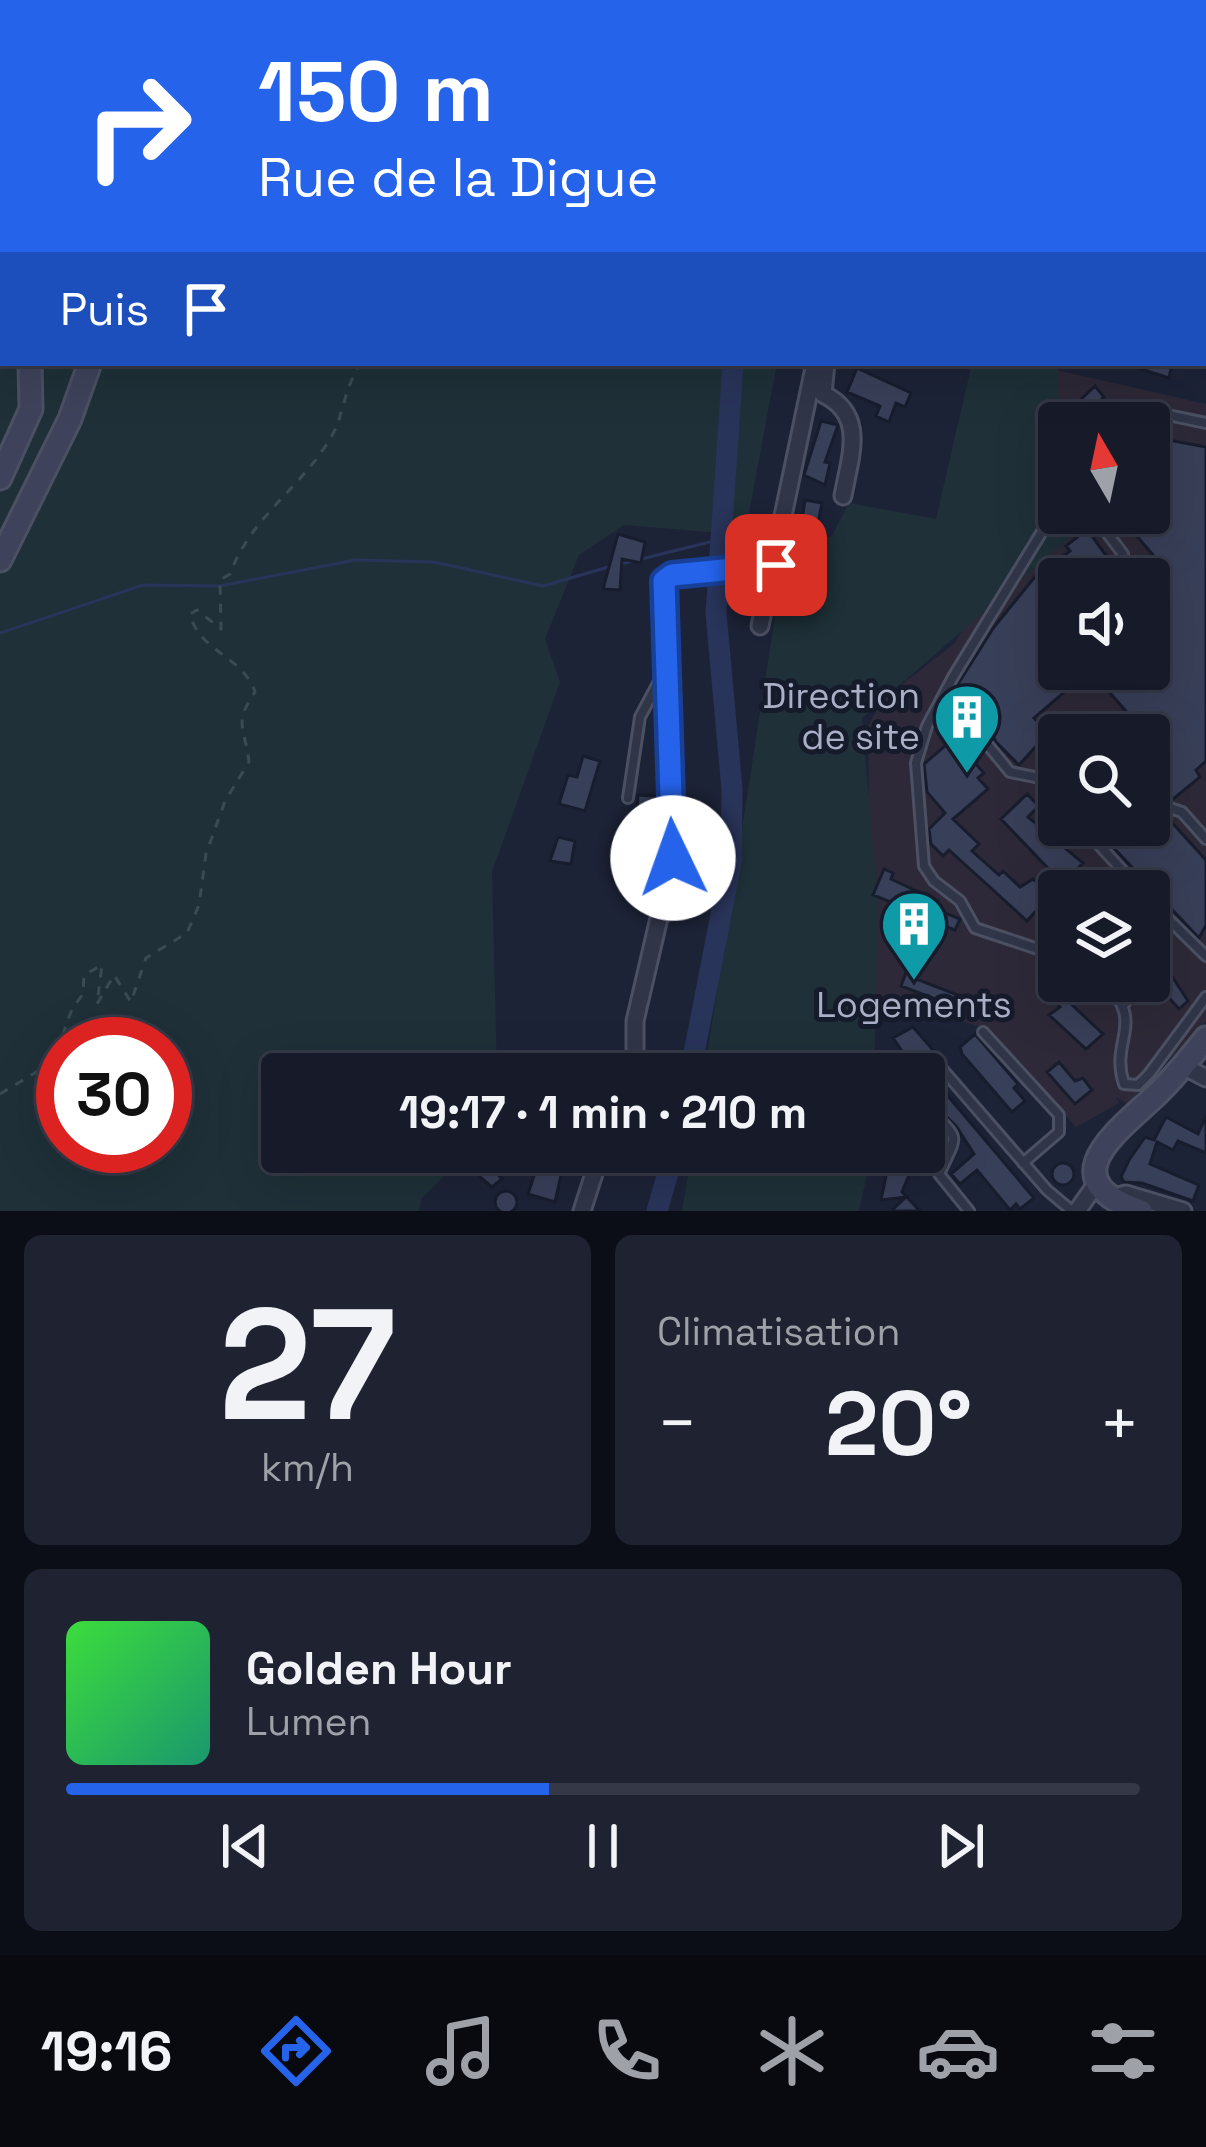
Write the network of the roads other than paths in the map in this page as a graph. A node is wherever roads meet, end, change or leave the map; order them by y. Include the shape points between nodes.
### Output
1 (30, 366) edge
2 (90, 366) edge
3 (814, 366) edge
4 (826, 366) edge
5 (1170, 415) edge
6 (1206, 423) edge
7 (0, 478) edge
8 (843, 496) dead end
9 (1041, 534) edge
10 (0, 560) edge
11 (773, 565) junction
12 (760, 626) dead end
13 (668, 666) junction
14 (945, 694) junction
15 (1038, 777) edge
16 (628, 798) dead end
17 (1170, 808) edge
18 (1206, 839) edge
19 (1100, 846) edge
20 (1123, 870) edge
21 (1170, 921) edge
22 (1038, 949) edge
23 (1206, 956) edge
24 (1206, 997) edge
25 (1122, 1002) edge
26 (1126, 1002) edge
27 (1125, 1005) junction
28 (983, 1032) dead end
29 (1206, 1038) edge
30 (635, 1053) edge
31 (1184, 1066) junction
32 (945, 1072) edge
33 (1206, 1078) edge
34 (945, 1126) edge
35 (1023, 1163) junction
36 (945, 1166) edge
37 (595, 1173) edge
38 (940, 1173) edge
39 (1106, 1189) junction
40 (583, 1211) edge
41 (969, 1211) edge
42 (1074, 1211) edge
43 (1141, 1211) edge
44 (1183, 1211) edge

1 - 7 main road via 31,410
2 - 10 main road
3 - 11 street
4 - 8 street via 823,394 846,410 854,431
5 - 6 lane
9 - 14 lane
11 - 12 street
11 - 13 street via 668,577
13 - 16 lane via 640,717
13 - 30 street via 673,858 635,1021
14 - 15 lane via 1010,772
14 - 22 lane via 916,763 924,866 975,928
17 - 18 lane
19 - 20 lane
21 - 23 lane
24 - 27 lane via 1138,1085 1124,1084 1120,1073
25 - 27 lane
26 - 27 lane
28 - 35 lane via 1059,1115 1059,1132
29 - 31 main road
31 - 33 street
31 - 39 main road via 1106,1138 1096,1165
32 - 35 lane
34 - 36 lane via 956,1150
35 - 42 lane
37 - 40 street
38 - 41 lane
39 - 42 street
39 - 43 main road
39 - 44 street

